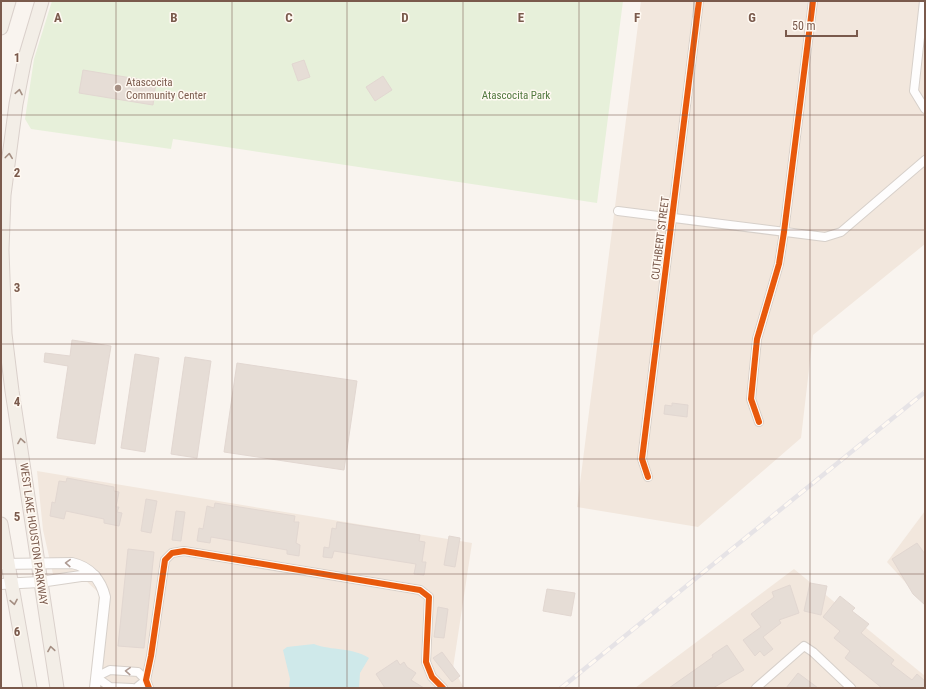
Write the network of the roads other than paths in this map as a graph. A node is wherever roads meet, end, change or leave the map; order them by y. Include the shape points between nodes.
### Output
1 (9, 1) edge
2 (42, 1) edge
3 (699, 1) edge
4 (813, 1) edge
5 (924, 1) edge
6 (1, 28) edge
7 (925, 109) edge
8 (7, 130) edge
9 (925, 160) edge
10 (618, 212) dead end
11 (672, 218) junction
12 (784, 232) junction
13 (759, 422) dead end
14 (648, 477) dead end
15 (1, 524) edge
16 (38, 563) junction
17 (4, 564) edge
18 (95, 576) junction
19 (40, 582) junction
20 (6, 584) edge
21 (96, 677) junction
22 (147, 684) edge
23 (30, 688) edge
24 (57, 688) edge
25 (95, 688) edge
26 (132, 688) edge
27 (136, 688) edge
28 (442, 688) edge
29 (756, 688) edge
30 (851, 688) edge

1 - 6 main road
8 -> 2 main road, WEST LAKE HOUSTON PARKWAY
3 - 11 street, CUTHBERT STREET
4 - 12 street
5 - 7 street via 914,91
16 -> 8 main road, WEST LAKE HOUSTON PARKWAY via 6,334 3,236
9 - 12 street via 840,232 825,237
10 - 11 street
11 - 12 street
11 - 14 street, CUTHBERT STREET via 642,459
12 - 13 street via 779,264 757,339 751,399
15 - 17 main road
16 - 17 street
18 -> 16 street via 81,565
16 - 19 main road, WEST LAKE HOUSTON PARKWAY
17 - 20 main road
18 - 19 street
18 - 21 street via 103,588 105,597
19 - 20 street
24 -> 19 main road, WEST LAKE HOUSTON PARKWAY
20 -> 23 main road
22 -> 21 street via 138,672 110,670
21 - 25 street
21 - 26 street via 110,687
22 - 27 street
22 - 28 street via 164,560 172,553 184,551 420,590 429,597 426,662 432,677
29 - 30 street via 804,646

